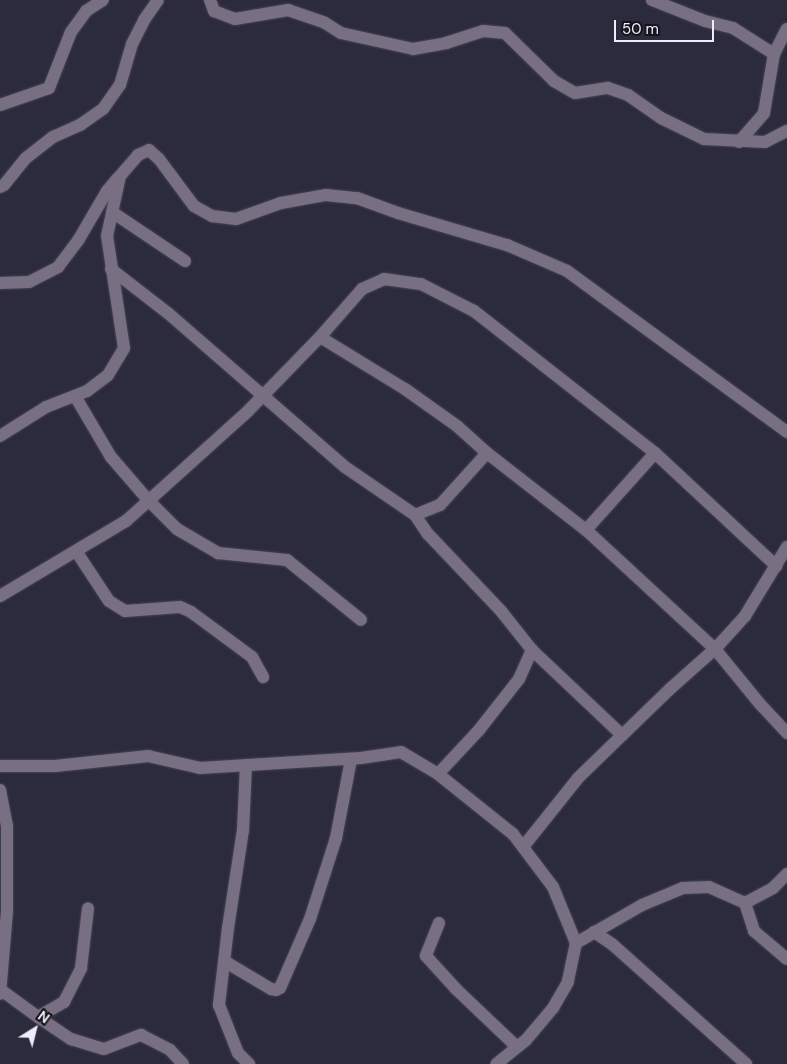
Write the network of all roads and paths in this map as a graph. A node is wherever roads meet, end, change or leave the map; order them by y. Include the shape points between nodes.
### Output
1 (103, 0) edge
2 (158, 0) edge
3 (210, 0) edge
4 (652, 0) edge
5 (787, 29) edge
6 (774, 54) junction
7 (0, 105) edge
8 (787, 131) edge
9 (739, 142) junction
10 (120, 176) junction
11 (0, 188) edge
12 (112, 212) junction
13 (185, 261) dead end
14 (111, 269) junction
15 (0, 283) edge
16 (320, 337) junction
17 (75, 396) junction
18 (262, 396) junction
19 (787, 432) edge
20 (0, 436) edge
21 (487, 453) junction
22 (655, 453) junction
23 (148, 501) junction
24 (415, 515) junction
25 (586, 530) junction
26 (787, 547) edge
27 (76, 551) junction
28 (776, 566) junction
29 (0, 596) edge
30 (361, 620) dead end
31 (715, 649) junction
32 (532, 650) junction
33 (263, 677) dead end
34 (787, 733) edge
35 (622, 735) junction
36 (351, 759) junction
37 (246, 765) junction
38 (0, 766) edge
39 (438, 774) junction
40 (0, 790) edge
41 (523, 847) junction
42 (787, 874) edge
43 (745, 903) junction
44 (88, 908) dead end
45 (439, 923) dead end
46 (594, 932) junction
47 (576, 943) junction
48 (787, 959) edge
49 (224, 961) junction
50 (0, 992) edge
51 (38, 1017) junction
52 (517, 1047) junction
53 (183, 1064) edge
54 (249, 1064) edge
55 (496, 1064) edge
56 (746, 1064) edge

1 - 7 street via 86,11 71,32 49,88
2 - 11 street via 132,44 120,85 103,109 54,137 26,158
3 - 9 street via 214,11 235,19 288,10 325,22 341,33 413,49 483,31 506,33 554,81 575,93 608,88 628,95 661,118 704,139
4 - 6 street via 705,21 733,28
5 - 6 street
6 - 9 street via 764,113
8 - 9 street via 766,142
10 - 12 street
10 - 15 street via 58,266 29,282
10 - 19 street via 138,155 149,150 194,206 212,216 236,219 281,203 326,195 357,198 398,214 508,245 567,271
12 - 13 street
12 - 14 street via 107,236
14 - 17 street via 124,348 108,375 87,392
14 - 18 street
16 - 18 street
16 - 21 street via 405,389 457,426
16 - 22 street via 362,289 384,278 421,284 474,311
17 - 20 street via 46,407
17 - 23 street via 111,457
18 - 23 street
18 - 24 street via 345,467
21 - 24 street via 440,506
21 - 25 street
22 - 25 street
22 - 28 street
23 - 27 street via 126,521
23 - 30 street via 177,529 218,553 288,560
24 - 32 street via 428,534 501,611
25 - 31 street
26 - 28 street
27 - 29 street
27 - 33 street via 109,601 125,611 180,607 191,612 252,657
28 - 31 street via 745,616
31 - 34 street
31 - 35 street
32 - 35 street
32 - 39 street via 519,679 479,730
35 - 41 street via 578,778
36 - 37 street
36 - 39 street via 401,752
36 - 49 street via 336,838 310,919 280,988 271,989
37 - 38 street via 200,768 148,756 54,766
37 - 49 street via 244,830
39 - 41 street via 513,834
40 - 50 street via 7,826 7,902
41 - 47 street via 553,887
42 - 43 street via 774,888
43 - 46 street via 709,887 683,888 642,904
43 - 48 street via 754,931
44 - 51 street via 80,968 64,1002
45 - 52 street via 426,956
46 - 47 street
46 - 56 street via 612,944
47 - 52 street via 568,982 553,1008
49 - 54 street via 220,1005 238,1053
50 - 51 street
51 - 53 street via 71,1039 104,1049 141,1036 170,1050
52 - 55 street

